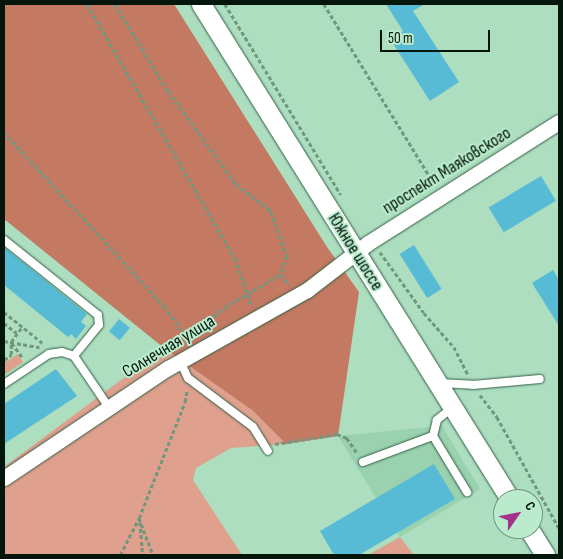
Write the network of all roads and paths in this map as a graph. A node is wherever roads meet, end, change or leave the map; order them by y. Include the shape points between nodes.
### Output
1 (87, 4) edge
2 (115, 4) edge
3 (201, 4) edge
4 (225, 4) edge
5 (324, 4) edge
6 (559, 122) edge
7 (4, 132) edge
8 (342, 196) dead end
9 (442, 197) junction
10 (4, 240) edge
11 (355, 252) junction
12 (281, 274) junction
13 (248, 294) junction
14 (296, 296) junction
15 (4, 312) edge
16 (4, 322) edge
17 (22, 327) junction
18 (17, 333) junction
19 (4, 341) edge
20 (11, 342) junction
21 (74, 356) junction
22 (4, 360) edge
23 (180, 362) junction
24 (29, 367) junction
25 (188, 378) junction
26 (540, 379) dead end
27 (438, 383) junction
28 (4, 384) edge
29 (108, 406) junction
30 (453, 407) junction
31 (433, 436) junction
32 (261, 441) junction
33 (268, 451) dead end
34 (363, 462) joint
35 (4, 478) edge
36 (504, 489) edge
37 (467, 492) dead end
38 (140, 518) junction
39 (535, 539) edge
40 (120, 555) edge
41 (143, 555) edge
42 (153, 555) edge
43 (545, 555) edge

1 - 13 path via 235,258
2 - 12 path via 168,91 236,184 270,211 287,256
3 - 11 street, Южное шоссе
4 - 8 path
5 - 9 path
6 - 9 street, проспект Маяковского
7 - 13 path via 164,306 192,346 198,331 208,320
9 - 11 street, проспект Маяковского
10 - 21 lane via 98,315 99,325
11 - 14 street, Солнечная улица
11 - 27 street, Южное шоссе
12 - 13 path
12 - 14 path
14 - 23 street, Солнечная улица
15 - 17 path
16 - 18 path
17 - 18 path
17 - 20 path via 50,349
18 - 20 path
19 - 20 path
20 - 22 path via 11,355
20 - 24 path
21 - 24 lane via 62,352 49,354
21 - 29 lane
23 - 25 lane
23 - 29 street, Солнечная улица
24 - 28 lane
25 - 32 lane via 253,427
25 - 38 path via 185,402
26 - 27 lane via 473,385
27 - 30 street, Южное шоссе
29 - 35 street, Солнечная улица
30 - 31 lane via 437,420
30 - 36 street, Южное шоссе
31 - 34 lane
31 - 37 lane
32 - 33 lane
32 - 34 path via 273,444 337,434 347,438
38 - 40 path
38 - 41 path
38 - 42 path
39 - 43 street

